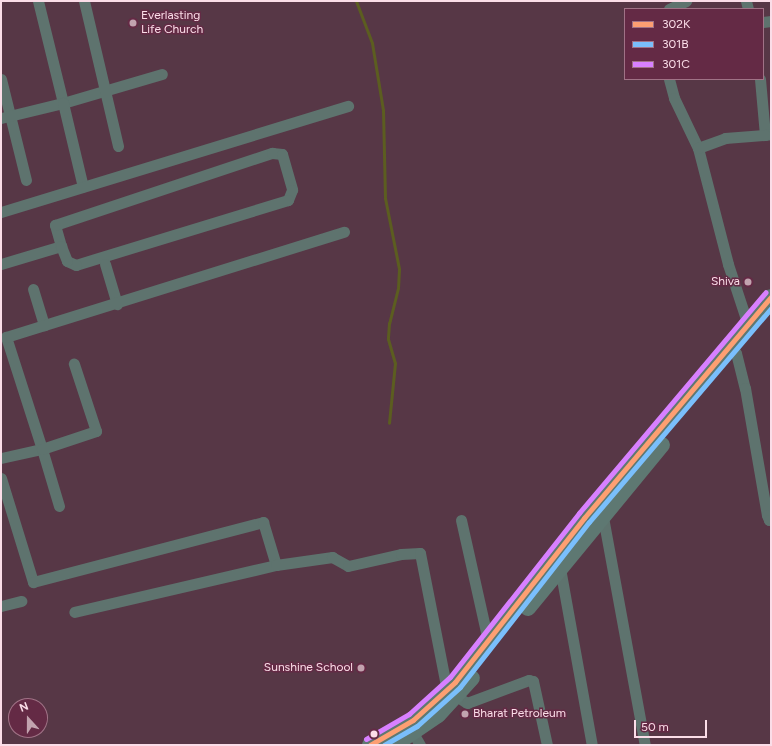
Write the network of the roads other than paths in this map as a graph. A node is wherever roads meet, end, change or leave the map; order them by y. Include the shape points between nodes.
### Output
1 (38, 1) edge
2 (84, 1) edge
3 (686, 1) edge
4 (671, 8) edge
5 (162, 74) dead end
6 (1, 79) edge
7 (669, 80) edge
8 (760, 80) edge
9 (105, 90) junction
10 (63, 103) junction
11 (348, 106) dead end
12 (5, 117) edge
13 (768, 134) edge
14 (118, 146) dead end
15 (698, 148) junction
16 (26, 180) dead end
17 (83, 187) junction
18 (1, 212) edge
19 (344, 232) dead end
20 (62, 246) junction
21 (1, 264) edge
22 (105, 264) dead end
23 (33, 289) dead end
24 (771, 297) edge
25 (117, 304) junction
26 (771, 310) edge
27 (748, 325) junction
28 (44, 326) junction
29 (3, 338) edge
30 (733, 350) junction
31 (74, 364) dead end
32 (42, 449) junction
33 (1, 458) edge
34 (1, 478) edge
35 (60, 506) dead end
36 (597, 513) junction
37 (461, 520) dead end
38 (770, 520) edge
39 (771, 532) edge
40 (276, 565) junction
41 (560, 568) junction
42 (21, 600) dead end
43 (1, 606) edge
44 (74, 612) dead end
45 (488, 641) junction
46 (452, 693) junction
47 (416, 739) edge
48 (370, 745) edge
49 (394, 745) edge
50 (547, 745) edge
51 (592, 745) edge
52 (645, 745) edge

1 - 10 street
2 - 9 street
3 - 4 street
5 - 9 street
6 - 12 street
7 - 15 street via 674,98
8 - 13 street
9 - 10 street
9 - 14 street
10 - 12 street
10 - 17 street
11 - 17 street
12 - 16 street
13 - 15 street via 725,138
15 - 27 street via 728,264
17 - 18 street
19 - 25 street via 280,250
20 - 20 street via 55,225 272,153 282,154 292,190 288,200 76,265 67,261
20 - 21 street
22 - 25 street
23 - 28 street
24 - 27 main road
25 - 28 street
26 - 30 main road
27 - 30 main road
28 - 29 street
29 - 32 street
30 - 36 main road
30 - 38 street
31 - 32 street via 96,432
32 - 33 street
32 - 35 street
34 - 40 street via 33,582 263,522
36 - 41 main road
36 - 45 main road
36 - 52 street
37 - 45 street
38 - 39 street
40 - 44 street
40 - 46 street via 332,557 348,566 401,554 420,553
41 - 46 main road
41 - 51 street
42 - 43 street
45 - 46 main road
46 - 47 main road via 438,715
46 - 48 main road
46 - 50 street via 467,703 529,680 533,681
47 - 49 main road

